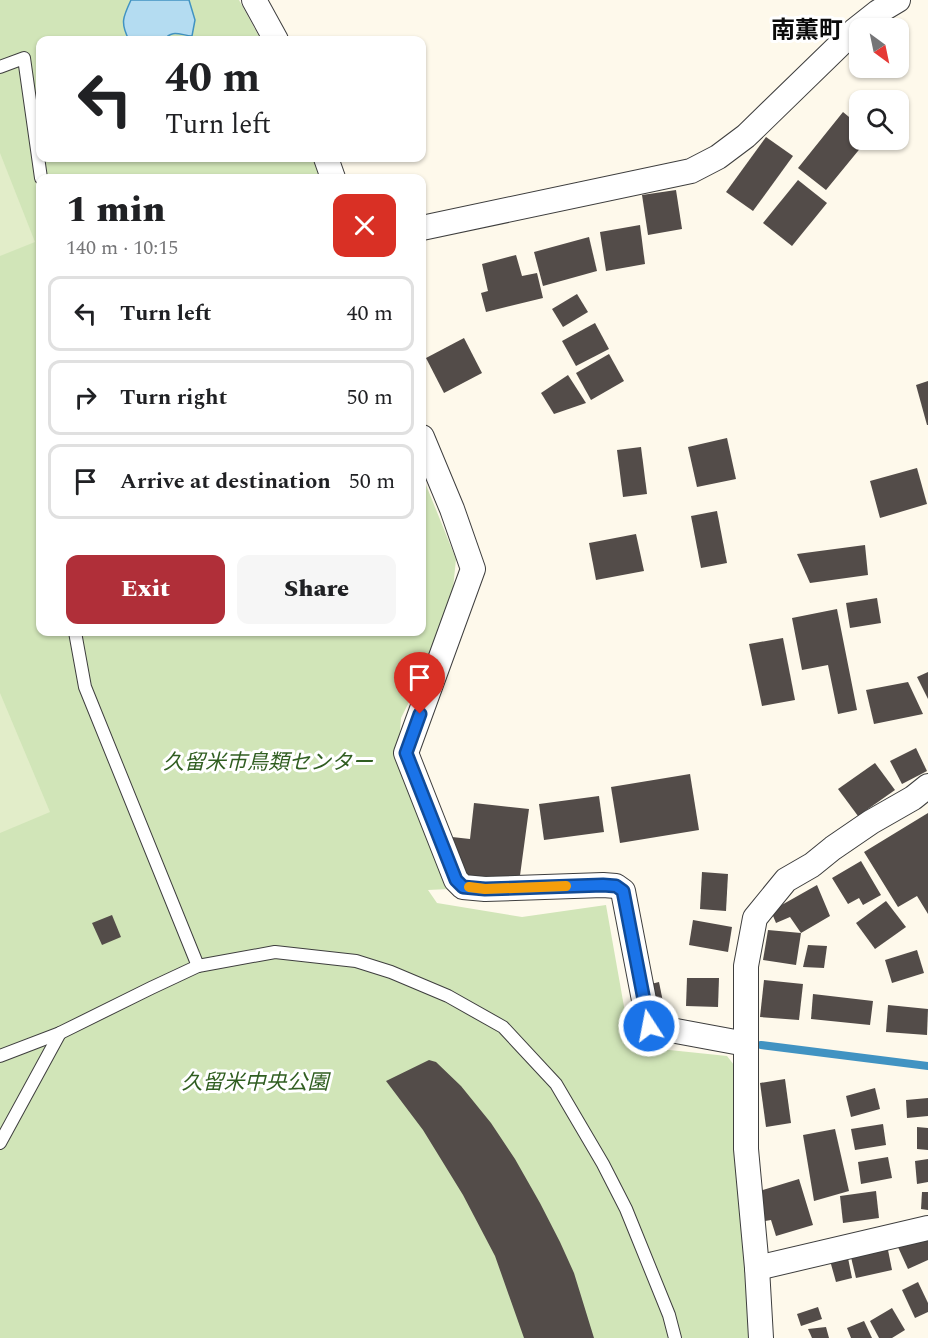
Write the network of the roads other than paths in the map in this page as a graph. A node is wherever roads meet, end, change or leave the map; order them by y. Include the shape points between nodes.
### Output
1 (254, 0) edge
2 (898, 0) edge
3 (274, 36) edge
4 (0, 68) edge
5 (36, 143) edge
6 (426, 227) edge
7 (426, 446) edge
8 (76, 636) edge
9 (928, 786) edge
10 (198, 966) junction
11 (60, 1033) junction
12 (746, 1044) junction
13 (0, 1056) edge
14 (0, 1143) edge
15 (928, 1228) edge
16 (757, 1268) junction
17 (675, 1338) edge
18 (761, 1338) edge

1 - 3 street
2 - 6 street via 854,31 746,136 691,171
4 - 5 lane via 24,58
7 - 12 street via 473,569 406,753 456,880 463,887 485,889 616,886 623,891 649,1026
8 - 10 lane via 85,687
9 - 12 street via 786,880 755,918 746,966
10 - 11 lane
10 - 17 lane via 275,952 356,961 448,996 503,1027 556,1084 603,1164 626,1209
11 - 13 lane
11 - 14 lane
12 - 16 street via 746,1149
15 - 16 street
16 - 18 street

